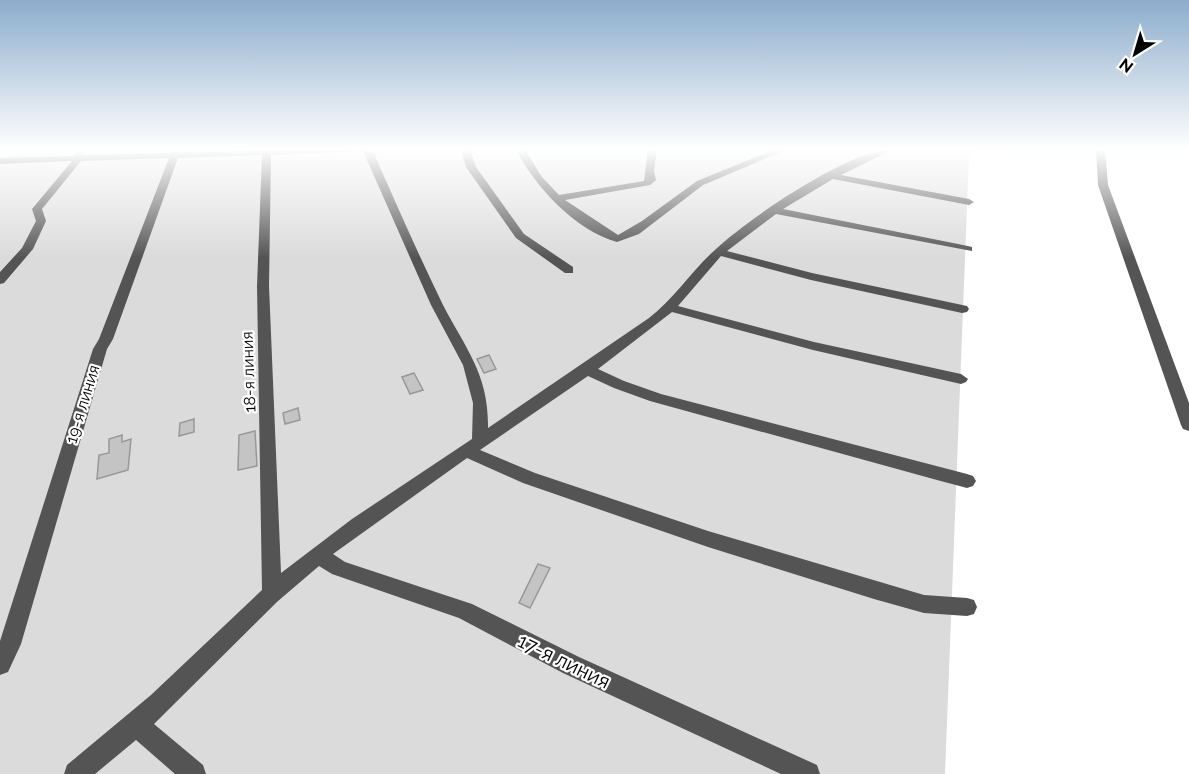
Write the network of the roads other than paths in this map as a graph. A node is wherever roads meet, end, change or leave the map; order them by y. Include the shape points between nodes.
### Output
1 (56, 185) edge
2 (164, 185) edge
3 (266, 185) edge
4 (383, 185) edge
5 (484, 185) edge
6 (544, 185) edge
7 (640, 185) edge
8 (697, 185) edge
9 (818, 185) edge
10 (881, 185) edge
11 (1103, 185) edge
12 (555, 199) junction
13 (969, 202) dead end
14 (777, 211) junction
15 (968, 249) dead end
16 (719, 252) junction
17 (569, 270) dead end
18 (0, 280) edge
19 (671, 308) junction
20 (962, 309) dead end
21 (589, 370) junction
22 (961, 380) dead end
23 (1189, 425) edge
24 (473, 447) junction
25 (968, 481) dead end
26 (318, 555) junction
27 (272, 593) junction
28 (967, 608) dead end
29 (0, 664) edge
30 (136, 724) junction
31 (76, 774) edge
32 (194, 774) edge
33 (808, 774) edge

1 - 18 street via 37,209 41,221 27,249
2 - 29 street, 19-я линия via 100,349 10,644
3 - 27 street, 18-я линия via 263,286
4 - 24 street via 437,305 470,365 482,403
5 - 17 street via 520,236
6 - 12 street
7 - 12 street
8 - 12 street via 632,233 617,239
9 - 14 street
10 - 13 street
11 - 23 street
14 - 15 street
14 - 16 street
16 - 19 street
16 - 20 street
19 - 21 street
19 - 22 street
21 - 24 street
21 - 25 street via 624,386 697,409
24 - 26 street
24 - 28 street via 529,478 830,577 924,604
26 - 27 street
26 - 33 street, 17-я линия via 339,568 465,610 571,665
27 - 30 street
30 - 31 street
30 - 32 street

